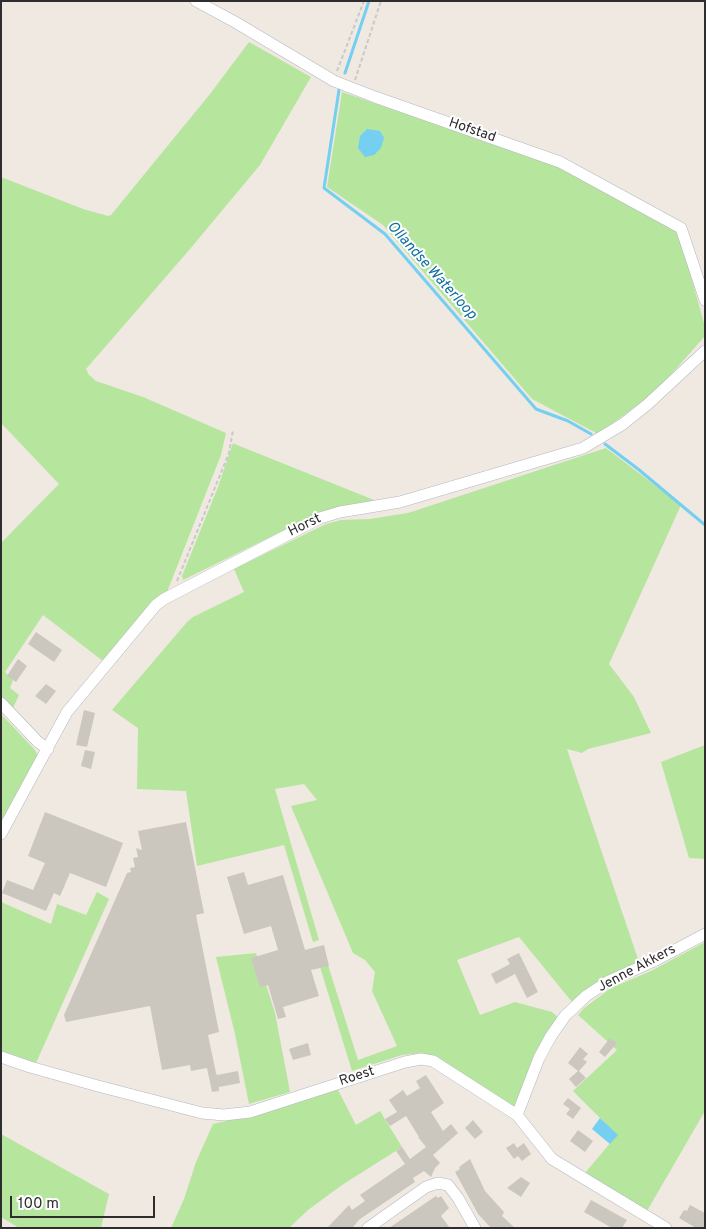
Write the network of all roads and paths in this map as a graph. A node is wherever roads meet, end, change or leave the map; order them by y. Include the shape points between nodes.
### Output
1 (196, 1) edge
2 (364, 1) edge
3 (381, 1) edge
4 (334, 81) junction
5 (353, 89) junction
6 (705, 300) edge
7 (705, 351) edge
8 (233, 430) dead end
9 (173, 593) junction
10 (1, 703) edge
11 (48, 749) junction
12 (1, 834) edge
13 (705, 934) edge
14 (1, 1056) edge
15 (518, 1115) junction
16 (663, 1227) edge
17 (368, 1228) edge
18 (475, 1228) edge

1 - 4 street, Hofstad
2 - 4 path
3 - 5 path
4 - 5 street, Hofstad
5 - 6 street, Hofstad via 560,162 681,228
7 - 9 street, Horst via 623,424 583,448 400,502 320,518
8 - 9 path via 229,453
9 - 11 street, Horst via 156,605 67,712
10 - 11 street
11 - 12 street, Horst
13 - 15 street, Jenne Akkers via 607,982 565,1016 539,1058
14 - 15 street, Roest via 98,1086 202,1113 224,1115 250,1112 421,1059 433,1061
15 - 16 street, Roest via 552,1159
17 - 18 street via 426,1186 438,1183 448,1185

